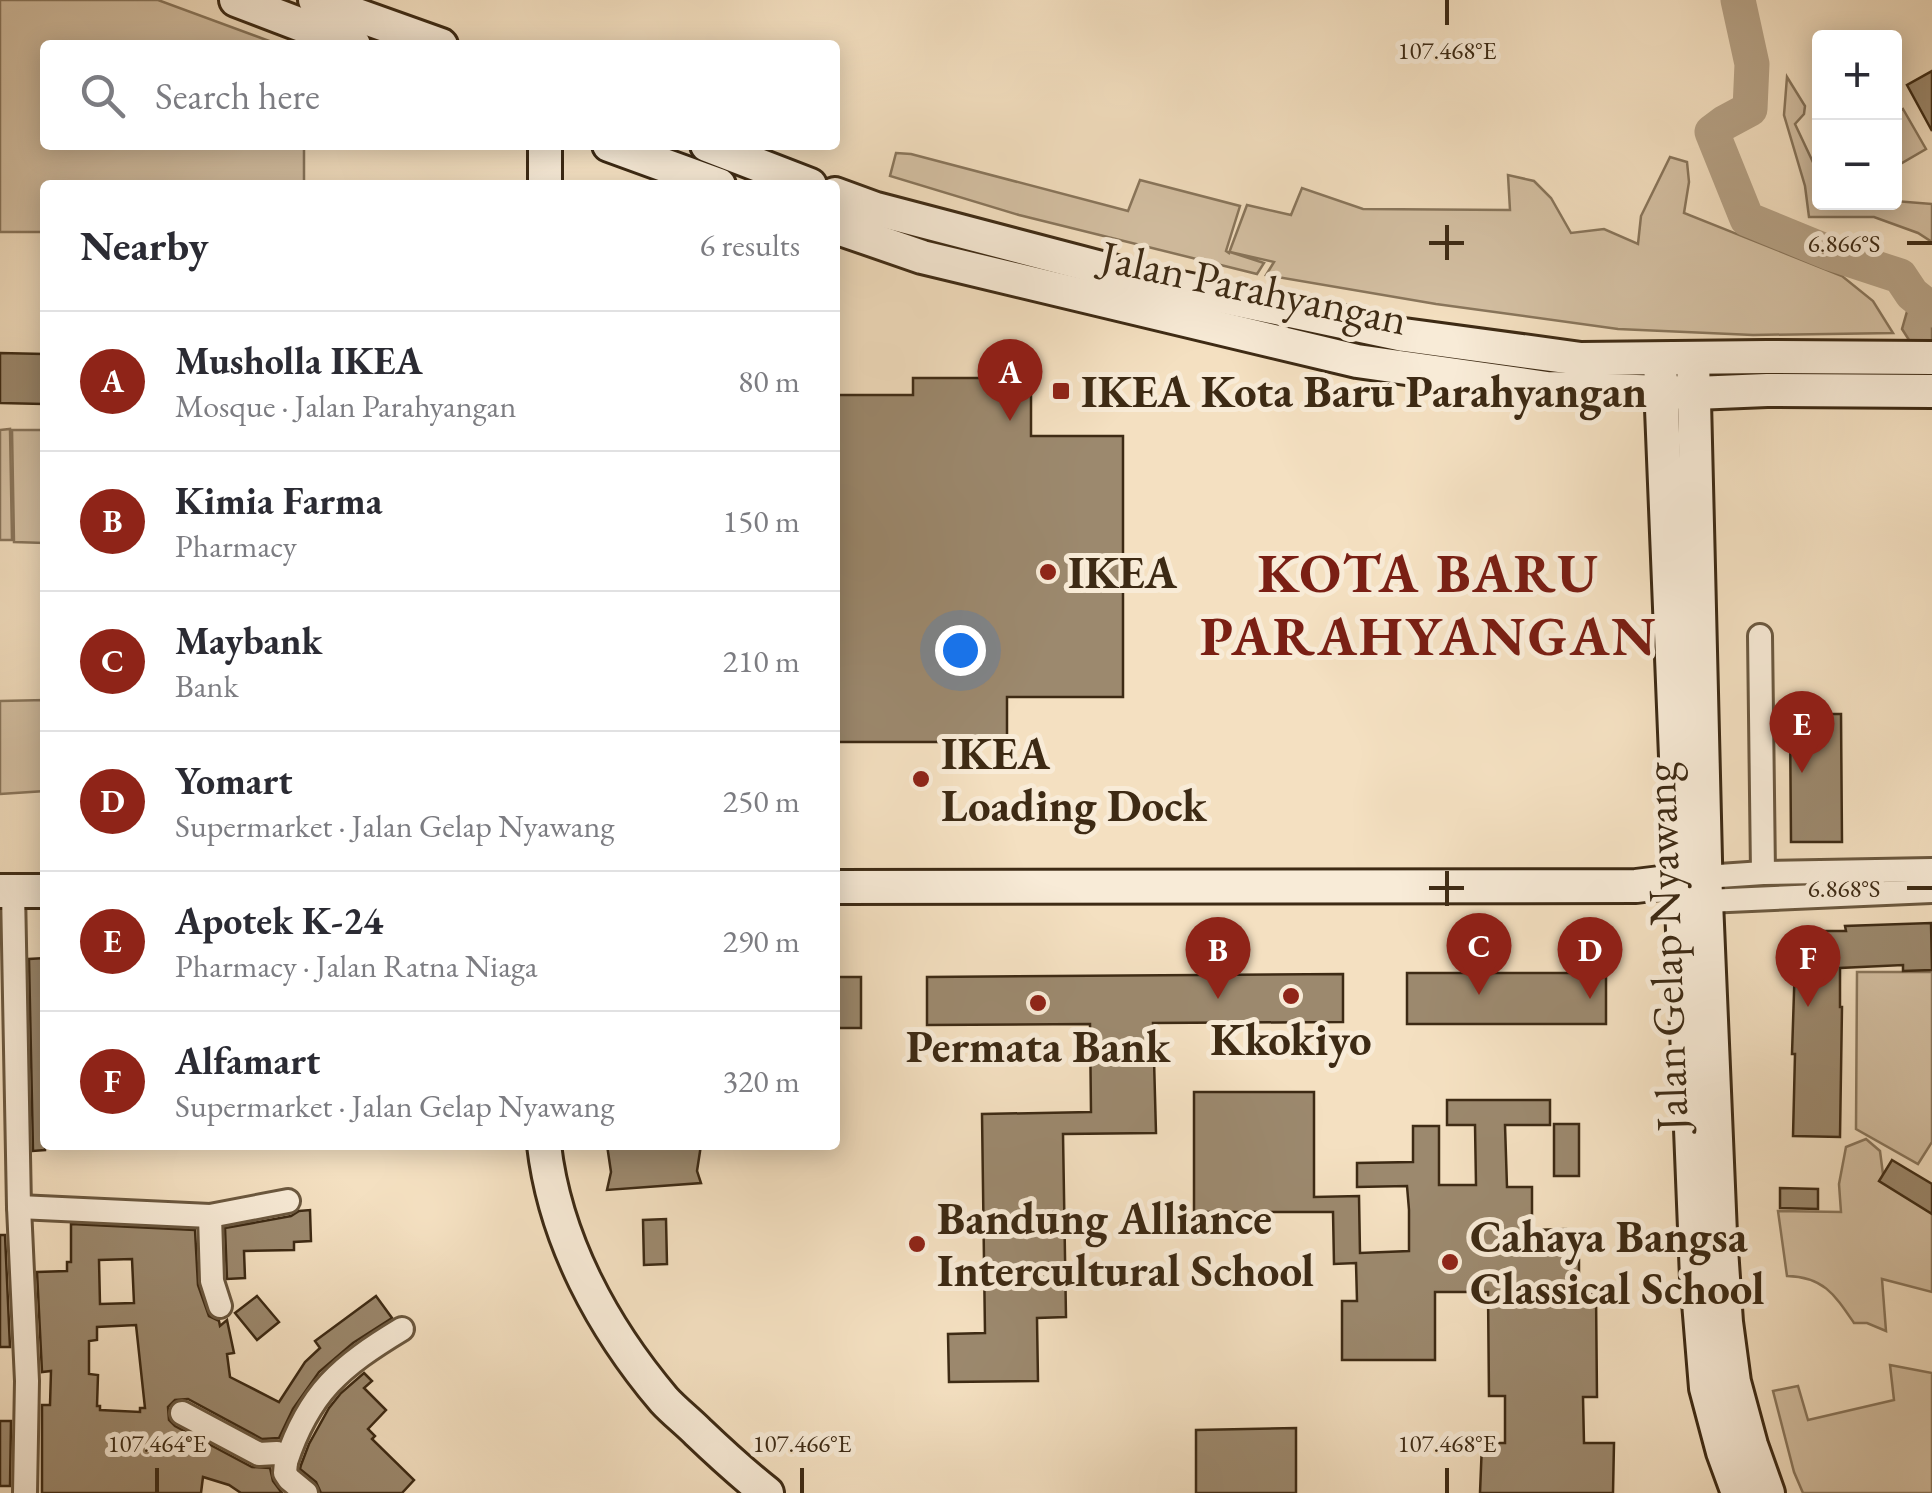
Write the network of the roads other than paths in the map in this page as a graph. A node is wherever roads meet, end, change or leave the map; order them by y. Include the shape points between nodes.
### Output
1 (236, 0) edge
2 (315, 0) edge
3 (341, 40) edge
4 (427, 40) edge
5 (545, 150) edge
6 (623, 150) edge
7 (720, 150) edge
8 (545, 180) edge
9 (706, 180) edge
10 (797, 180) edge
11 (840, 200) edge
12 (859, 224) edge
13 (1932, 358) edge
14 (1693, 359) junction
15 (1661, 376) junction
16 (1932, 391) edge
17 (1695, 393) junction
18 (1760, 636) dead end
19 (1932, 870) edge
20 (1762, 873) junction
21 (840, 887) edge
22 (1693, 890) junction
23 (19, 891) edge
24 (1932, 891) edge
25 (545, 1150) edge
26 (288, 1201) dead end
27 (20, 1207) junction
28 (210, 1216) junction
29 (220, 1306) dead end
30 (402, 1330) dead end
31 (182, 1413) dead end
32 (286, 1462) junction
33 (25, 1493) edge
34 (306, 1493) edge
35 (767, 1493) edge
36 (1738, 1493) edge
37 (1768, 1493) edge

1 - 3 street
2 - 4 street
5 - 8 street
6 - 9 street
7 - 10 street
11 - 12 street, Jalan Parahyangan
12 - 15 street, Jalan Parahyangan via 922,257 1358,361 1547,388
13 - 14 street, Jalan Parahyangan
14 - 15 street, Jalan Parahyangan
14 - 17 street
15 - 17 street, Jalan Parahyangan
15 - 22 street, Jalan Gelap Nyawang
16 - 17 street, Jalan Parahyangan
17 - 22 street, Jalan Gelap Nyawang
18 - 20 street
19 - 20 street
20 - 22 street
21 - 22 street
22 - 24 street
22 - 36 street, Jalan Gelap Nyawang via 1695,1233 1706,1388
22 - 37 street, Jalan Gelap Nyawang via 1726,1322 1734,1382
23 - 27 street
25 - 35 street via 570,1247 600,1313 665,1402
26 - 28 street
27 - 28 street
27 - 33 street
28 - 29 street via 212,1281
30 - 32 street via 320,1392
31 - 32 street
32 - 34 street via 285,1473

